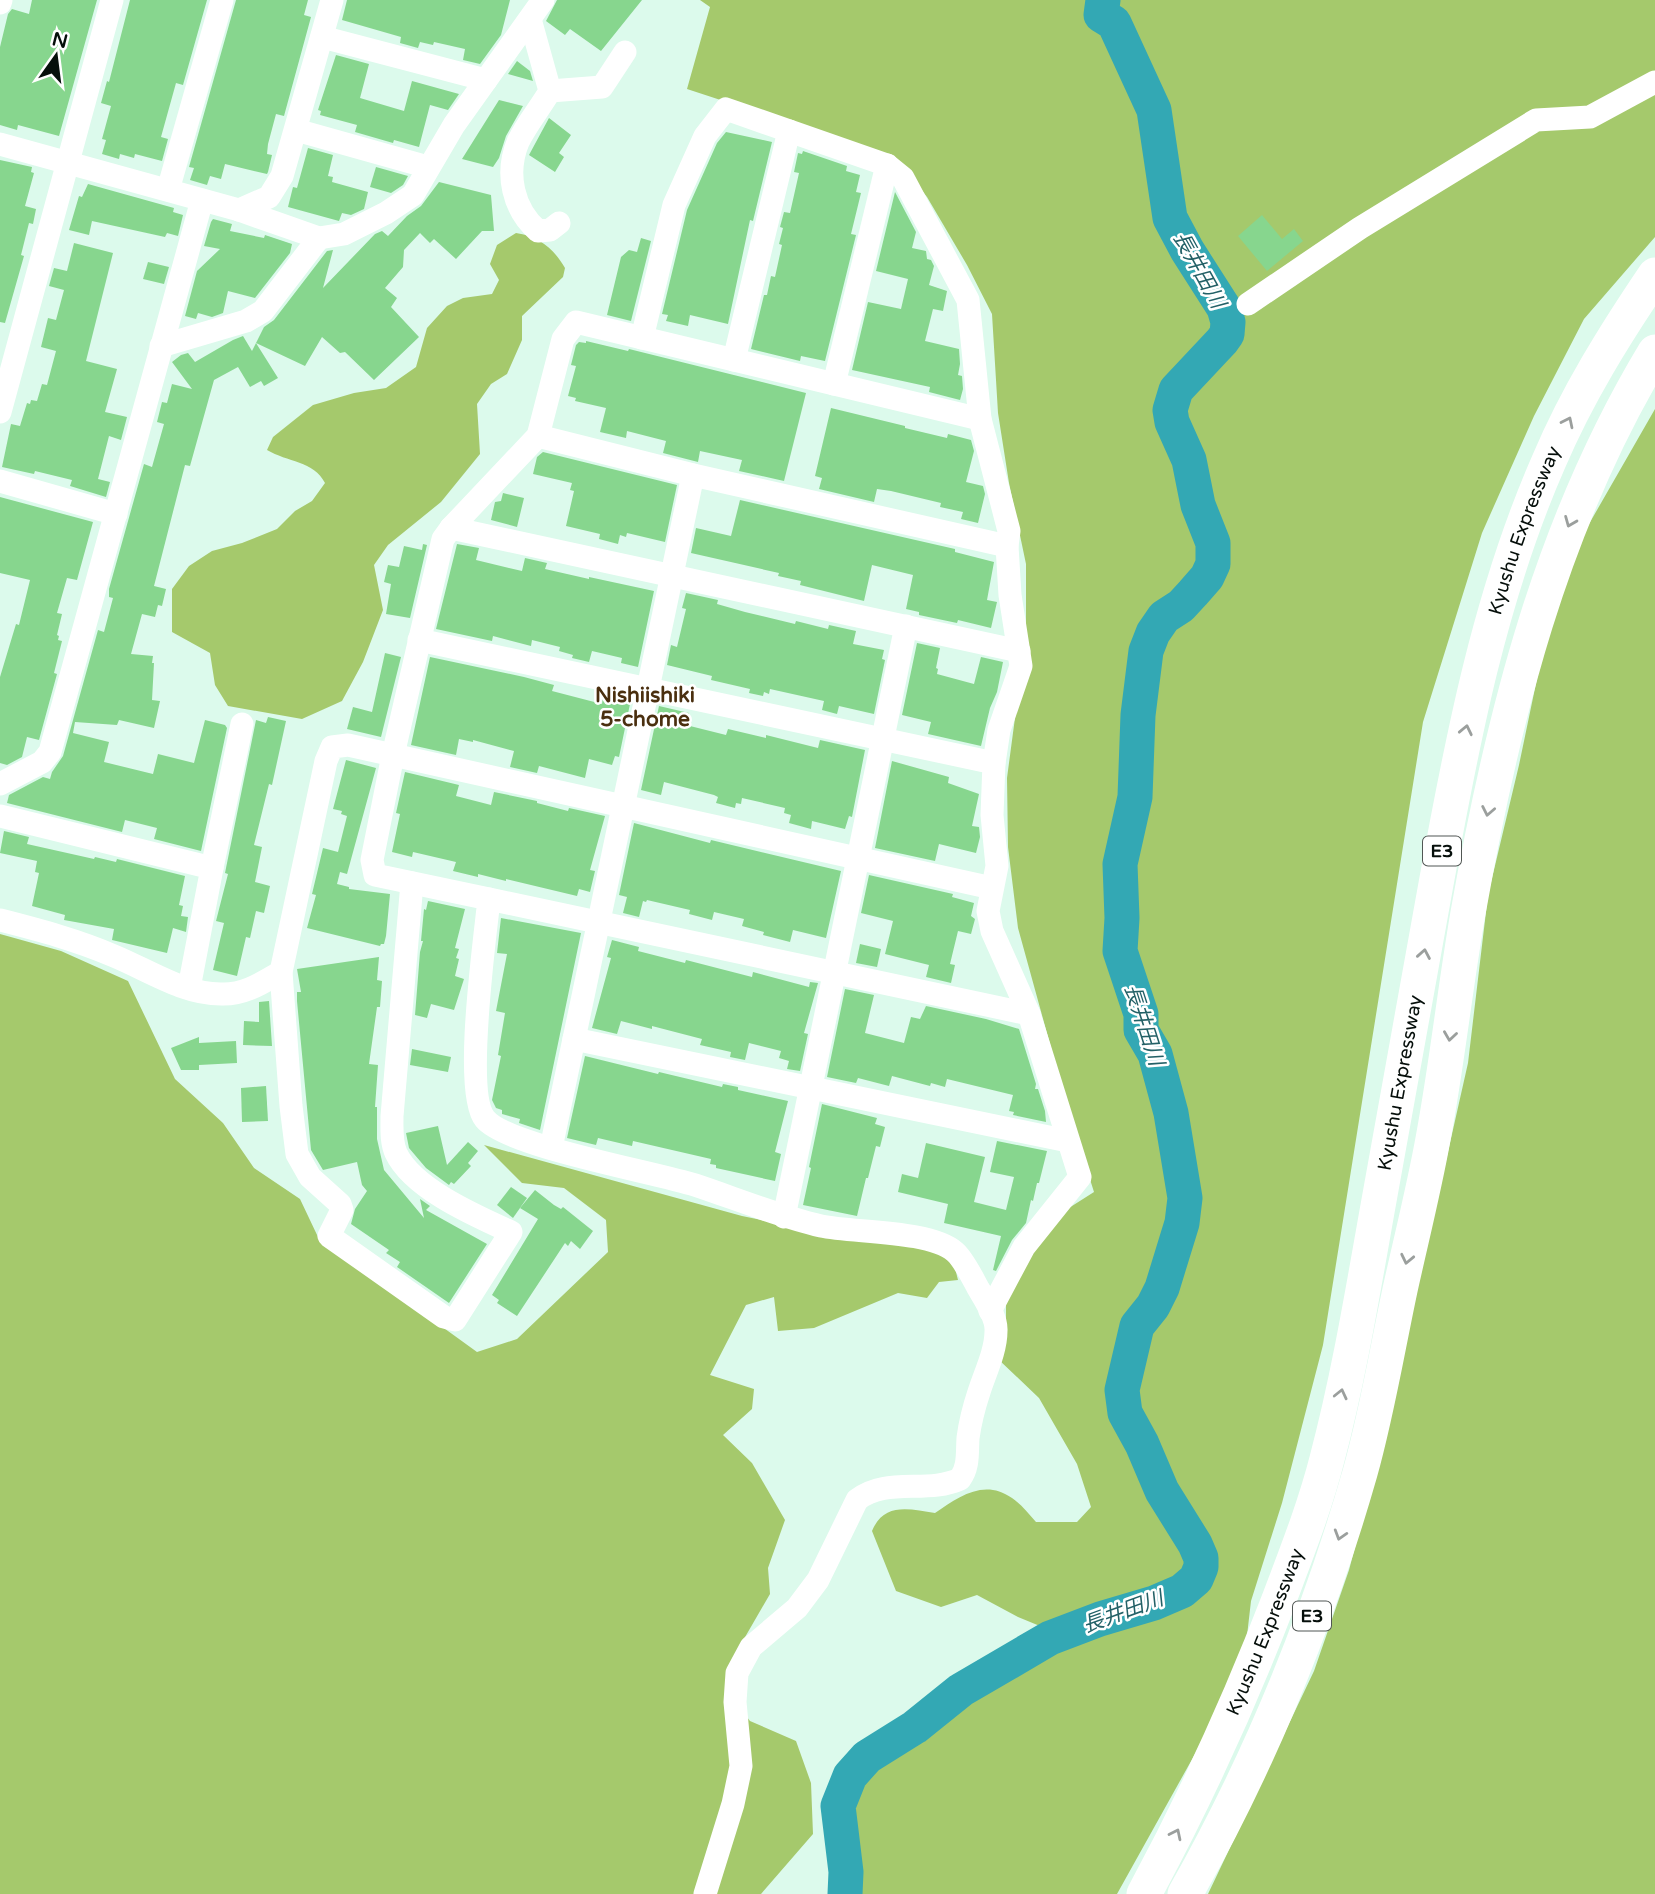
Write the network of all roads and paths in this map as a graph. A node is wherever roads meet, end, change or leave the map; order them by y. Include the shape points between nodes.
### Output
1 (112, 0) edge
2 (222, 0) edge
3 (332, 0) edge
4 (537, 9) edge
5 (321, 37) junction
6 (625, 52) dead end
7 (486, 80) junction
8 (1655, 82) edge
9 (550, 91) junction
10 (296, 130) junction
11 (789, 131) junction
12 (0, 144) edge
13 (67, 162) junction
14 (887, 165) junction
15 (428, 167) junction
16 (168, 191) junction
17 (202, 200) junction
18 (239, 210) junction
19 (559, 223) dead end
20 (319, 238) junction
21 (1655, 275) edge
22 (1248, 304) dead end
23 (642, 338) junction
24 (161, 346) junction
25 (1655, 352) edge
26 (734, 360) junction
27 (834, 384) junction
28 (0, 412) edge
29 (980, 419) junction
30 (538, 436) junction
31 (693, 475) junction
32 (0, 481) edge
33 (116, 514) junction
34 (451, 528) junction
35 (1007, 546) junction
36 (672, 576) junction
37 (906, 626) junction
38 (419, 640) junction
39 (1019, 651) junction
40 (648, 689) junction
41 (242, 724) dead end
42 (882, 739) junction
43 (393, 755) junction
44 (994, 764) junction
45 (0, 784) edge
46 (623, 806) junction
47 (0, 816) edge
48 (858, 858) junction
49 (212, 868) junction
50 (412, 883) junction
51 (992, 888) junction
52 (489, 899) junction
53 (0, 920) edge
54 (598, 922) junction
55 (281, 972) junction
56 (834, 973) junction
57 (189, 988) junction
58 (1029, 1014) junction
59 (574, 1039) junction
60 (811, 1088) junction
61 (1068, 1141) junction
62 (551, 1148) junction
63 (784, 1217) junction
64 (990, 1311) junction
65 (705, 1894) edge
66 (1144, 1894) edge
67 (1185, 1894) edge

1 - 13 street
2 - 16 street
3 - 5 street
4 - 7 street
4 - 9 street
5 - 7 street
5 - 10 street
6 - 9 street via 602,87
7 - 15 street
8 - 22 street via 1590,117 1536,120 1360,228
9 - 19 street via 518,142 511,172 525,219 538,231
10 - 15 street
10 - 18 street via 282,176 270,197
11 - 14 street
11 - 23 street via 726,109 705,136 674,205
11 - 26 street
12 - 13 street
13 - 16 street
13 - 28 street
14 - 27 street
14 - 29 street via 903,178 968,300
15 - 20 street via 413,195 386,214 344,234
16 - 17 street
17 - 18 street
17 - 24 street
18 - 20 street
20 - 24 street via 263,311 246,321
66 -> 21 highway, Kyushu Expressway / E3 via 1254,1663 1327,1461 1452,795 1518,538 1583,389
23 - 26 street
23 - 30 street via 576,322 563,338
24 - 33 street
25 -> 67 highway, Kyushu Expressway / E3 via 1623,405 1588,480 1558,551 1526,648 1468,915 1433,1142 1361,1469 1331,1565 1255,1760
26 - 27 street
27 - 29 street
29 - 35 street via 1009,531
30 - 31 street
30 - 34 street
31 - 35 street
31 - 36 street
32 - 33 street
33 - 45 street via 50,752 42,762
34 - 36 street
34 - 38 street via 443,539
35 - 39 street
36 - 37 street
36 - 40 street
37 - 39 street
37 - 42 street
38 - 40 street
38 - 43 street
39 - 44 street via 1021,666 999,730
40 - 42 street
40 - 46 street
41 - 49 street
42 - 44 street
42 - 48 street
43 - 46 street
43 - 50 street via 372,860 375,875
43 - 55 street via 348,744 332,747
44 - 51 street via 997,866
46 - 48 street
46 - 54 street
47 - 49 street
48 - 51 street
48 - 56 street
49 - 57 street
50 - 52 street
50 - 55 street via 391,1136 411,1174 466,1212 511,1232 456,1320 444,1317 329,1236 340,1204 310,1177 297,1154
51 - 58 street via 988,911 992,931
52 - 54 street
52 - 62 street via 474,1060 475,1098 485,1119 507,1134
53 - 57 street via 66,938
54 - 56 street
54 - 59 street
55 - 57 street via 249,990 220,995
56 - 58 street
56 - 60 street
58 - 61 street
59 - 60 street
59 - 62 street
60 - 61 street
60 - 63 street
61 - 64 street via 1080,1177 1024,1247
62 - 63 street via 694,1185
63 - 64 street via 909,1236 955,1252
64 - 65 street via 997,1330 975,1402 963,1475 942,1485 884,1489 857,1500 818,1580 797,1608 761,1637 743,1660 734,1688 741,1766

